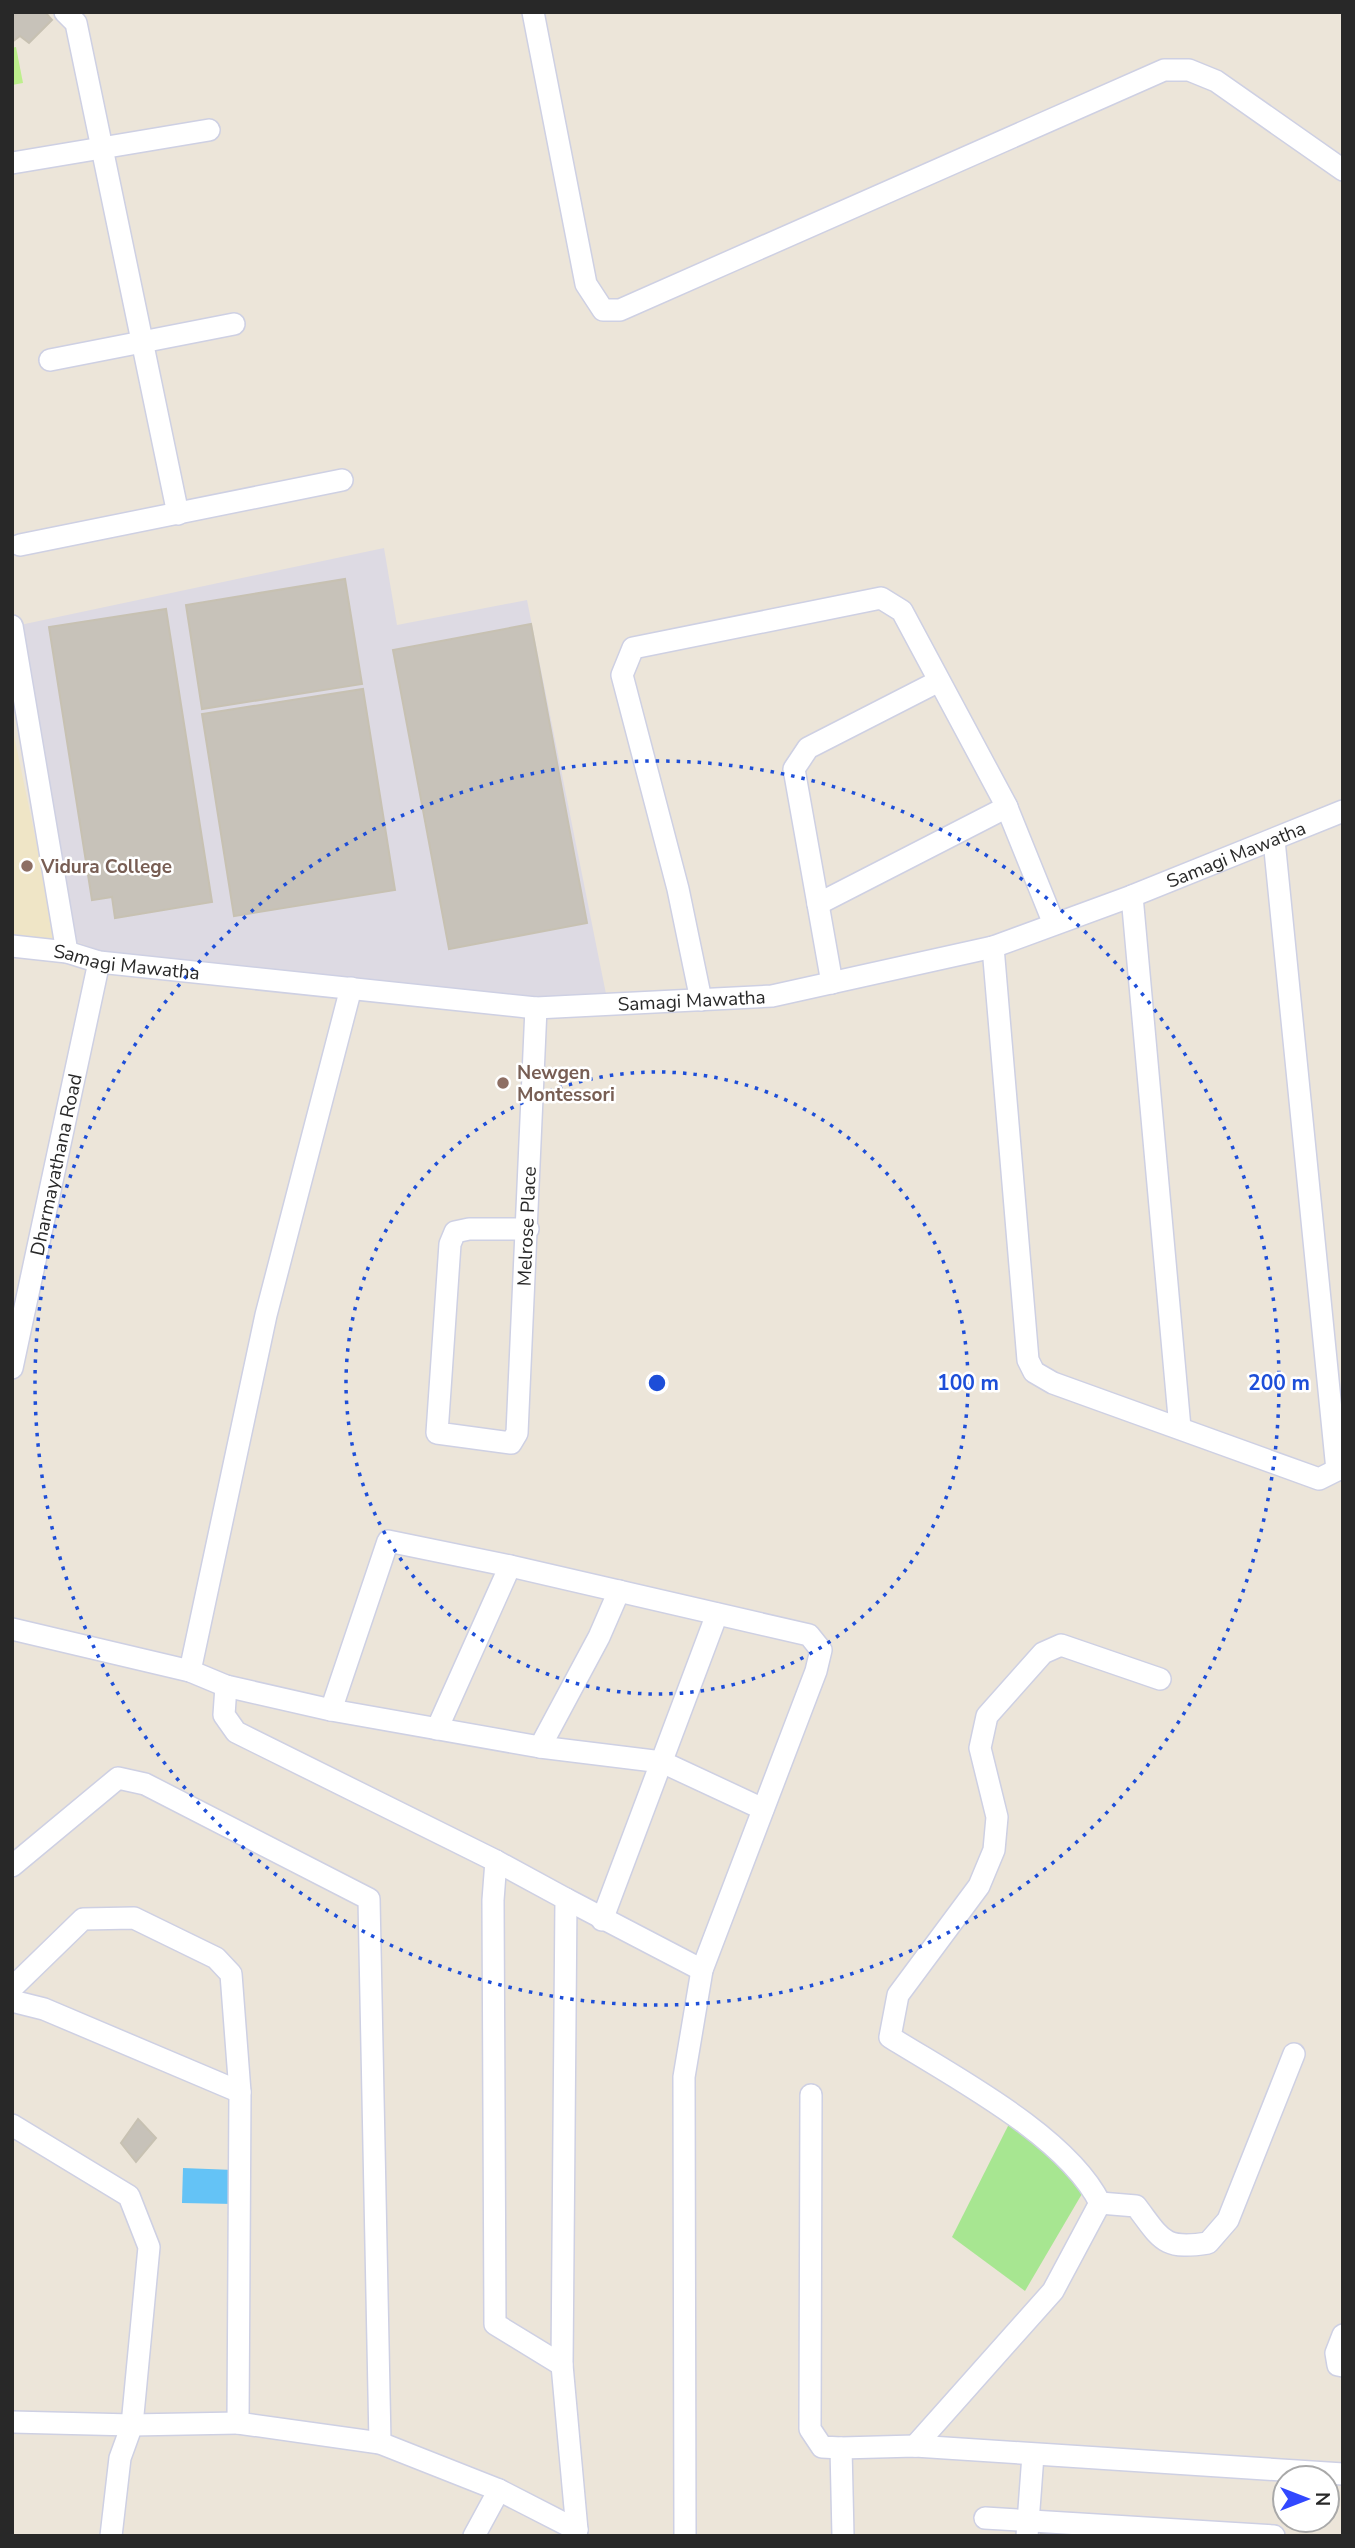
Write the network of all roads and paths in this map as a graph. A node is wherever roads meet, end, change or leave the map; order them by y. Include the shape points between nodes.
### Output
1 (533, 12) edge
2 (75, 16) edge
3 (209, 130) dead end
4 (100, 150) junction
5 (12, 163) edge
6 (1343, 170) edge
7 (234, 324) dead end
8 (140, 342) junction
9 (50, 360) dead end
10 (342, 480) dead end
11 (178, 514) junction
12 (20, 545) dead end
13 (12, 626) edge
14 (939, 681) junction
15 (1007, 807) junction
16 (1343, 811) edge
17 (1274, 840) junction
18 (1132, 896) junction
19 (818, 905) junction
20 (1054, 924) junction
21 (12, 946) edge
22 (993, 947) junction
23 (67, 952) junction
24 (99, 962) junction
25 (832, 982) junction
26 (351, 988) junction
27 (701, 1000) junction
28 (536, 1008) junction
29 (528, 1229) junction
30 (12, 1367) edge
31 (1336, 1391) edge
32 (1180, 1428) junction
33 (1340, 1471) edge
34 (510, 1566) junction
35 (619, 1591) junction
36 (717, 1614) junction
37 (12, 1629) edge
38 (190, 1671) junction
39 (1160, 1679) dead end
40 (226, 1686) junction
41 (331, 1710) junction
42 (437, 1729) junction
43 (540, 1747) junction
44 (662, 1762) junction
45 (764, 1809) junction
46 (496, 1861) junction
47 (12, 1866) edge
48 (566, 1899) junction
49 (602, 1920) junction
50 (702, 1970) junction
51 (12, 1988) edge
52 (12, 2001) edge
53 (1294, 2054) dead end
54 (240, 2092) junction
55 (811, 2095) dead end
56 (12, 2125) edge
57 (1100, 2203) junction
58 (1343, 2335) edge
59 (562, 2365) junction
60 (1343, 2366) edge
61 (12, 2422) edge
62 (238, 2423) junction
63 (132, 2425) junction
64 (380, 2442) junction
65 (915, 2446) junction
66 (841, 2448) junction
67 (1033, 2455) junction
68 (1343, 2474) edge
69 (499, 2490) junction
70 (985, 2518) dead end
71 (1028, 2528) edge
72 (580, 2534) edge
73 (111, 2536) edge
74 (474, 2536) edge
75 (685, 2536) edge
76 (843, 2536) edge
77 (1274, 2536) edge

1 - 6 street via 586,284 603,310 620,310 1164,70 1189,70 1216,81
2 - 4 street
3 - 4 street
4 - 5 street
4 - 8 street
7 - 8 street
8 - 9 street
8 - 11 street
10 - 11 street
11 - 12 street
13 - 23 street
14 - 15 street
14 - 19 street via 808,748 794,769
14 - 27 street via 902,611 881,598 634,648 622,674 678,889
15 - 19 street
15 - 20 street
16 - 17 street, Samagi Mawatha
17 - 18 street, Samagi Mawatha
17 - 31 street
18 - 20 street, Samagi Mawatha
18 - 32 street
19 - 25 street
20 - 22 street, Samagi Mawatha
21 - 23 street, Samagi Mawatha
22 - 25 street, Samagi Mawatha
22 - 32 street via 1028,1360 1034,1372 1053,1383
23 - 24 street, Samagi Mawatha
24 - 26 street, Samagi Mawatha
24 - 30 street, Dharmayathana Road
25 - 27 street, Samagi Mawatha via 772,996
26 - 28 street, Samagi Mawatha
26 - 38 street via 266,1315
27 - 28 street, Samagi Mawatha
28 - 29 street, Melrose Place
29 - 29 street, Melrose Place via 517,1433 511,1443 437,1433 450,1244 455,1233 469,1229
31 - 33 street
32 - 33 street via 1319,1479
34 - 35 street
34 - 41 street via 388,1541
34 - 42 street
35 - 36 street
35 - 43 street
36 - 44 street
36 - 45 street via 809,1635 821,1650
37 - 38 street
38 - 40 street
39 - 57 street via 1061,1645 1044,1653 987,1717 980,1748 997,1817 994,1850 979,1886 898,1995 890,2037 1017,2116 1090,2182
40 - 41 street
40 - 46 street via 225,1715 236,1732
41 - 42 street
42 - 43 street
43 - 44 street
44 - 45 street
44 - 49 street
45 - 50 street
46 - 48 street
46 - 59 street via 495,2324
47 - 64 street via 118,1778 145,1784 369,1899
48 - 49 street
48 - 59 street
49 - 50 street
50 - 75 street via 684,2077
51 - 54 street via 83,1919 134,1918 216,1958 231,1974
52 - 54 street via 44,2009
53 - 57 street via 1228,2220 1208,2243 1181,2247 1161,2239 1136,2206
54 - 62 street
55 - 66 street via 810,2429 822,2447
56 - 63 street via 129,2196 149,2247
57 - 65 street via 1053,2291
58 - 60 street via 1336,2353 1338,2365
59 - 72 street
61 - 63 street
62 - 63 street
62 - 64 street
63 - 73 street via 120,2458
64 - 69 street
65 - 66 street
65 - 67 street
66 - 76 street
67 - 68 street
67 - 71 street
69 - 72 street
69 - 74 street
70 - 71 street
71 - 77 street

